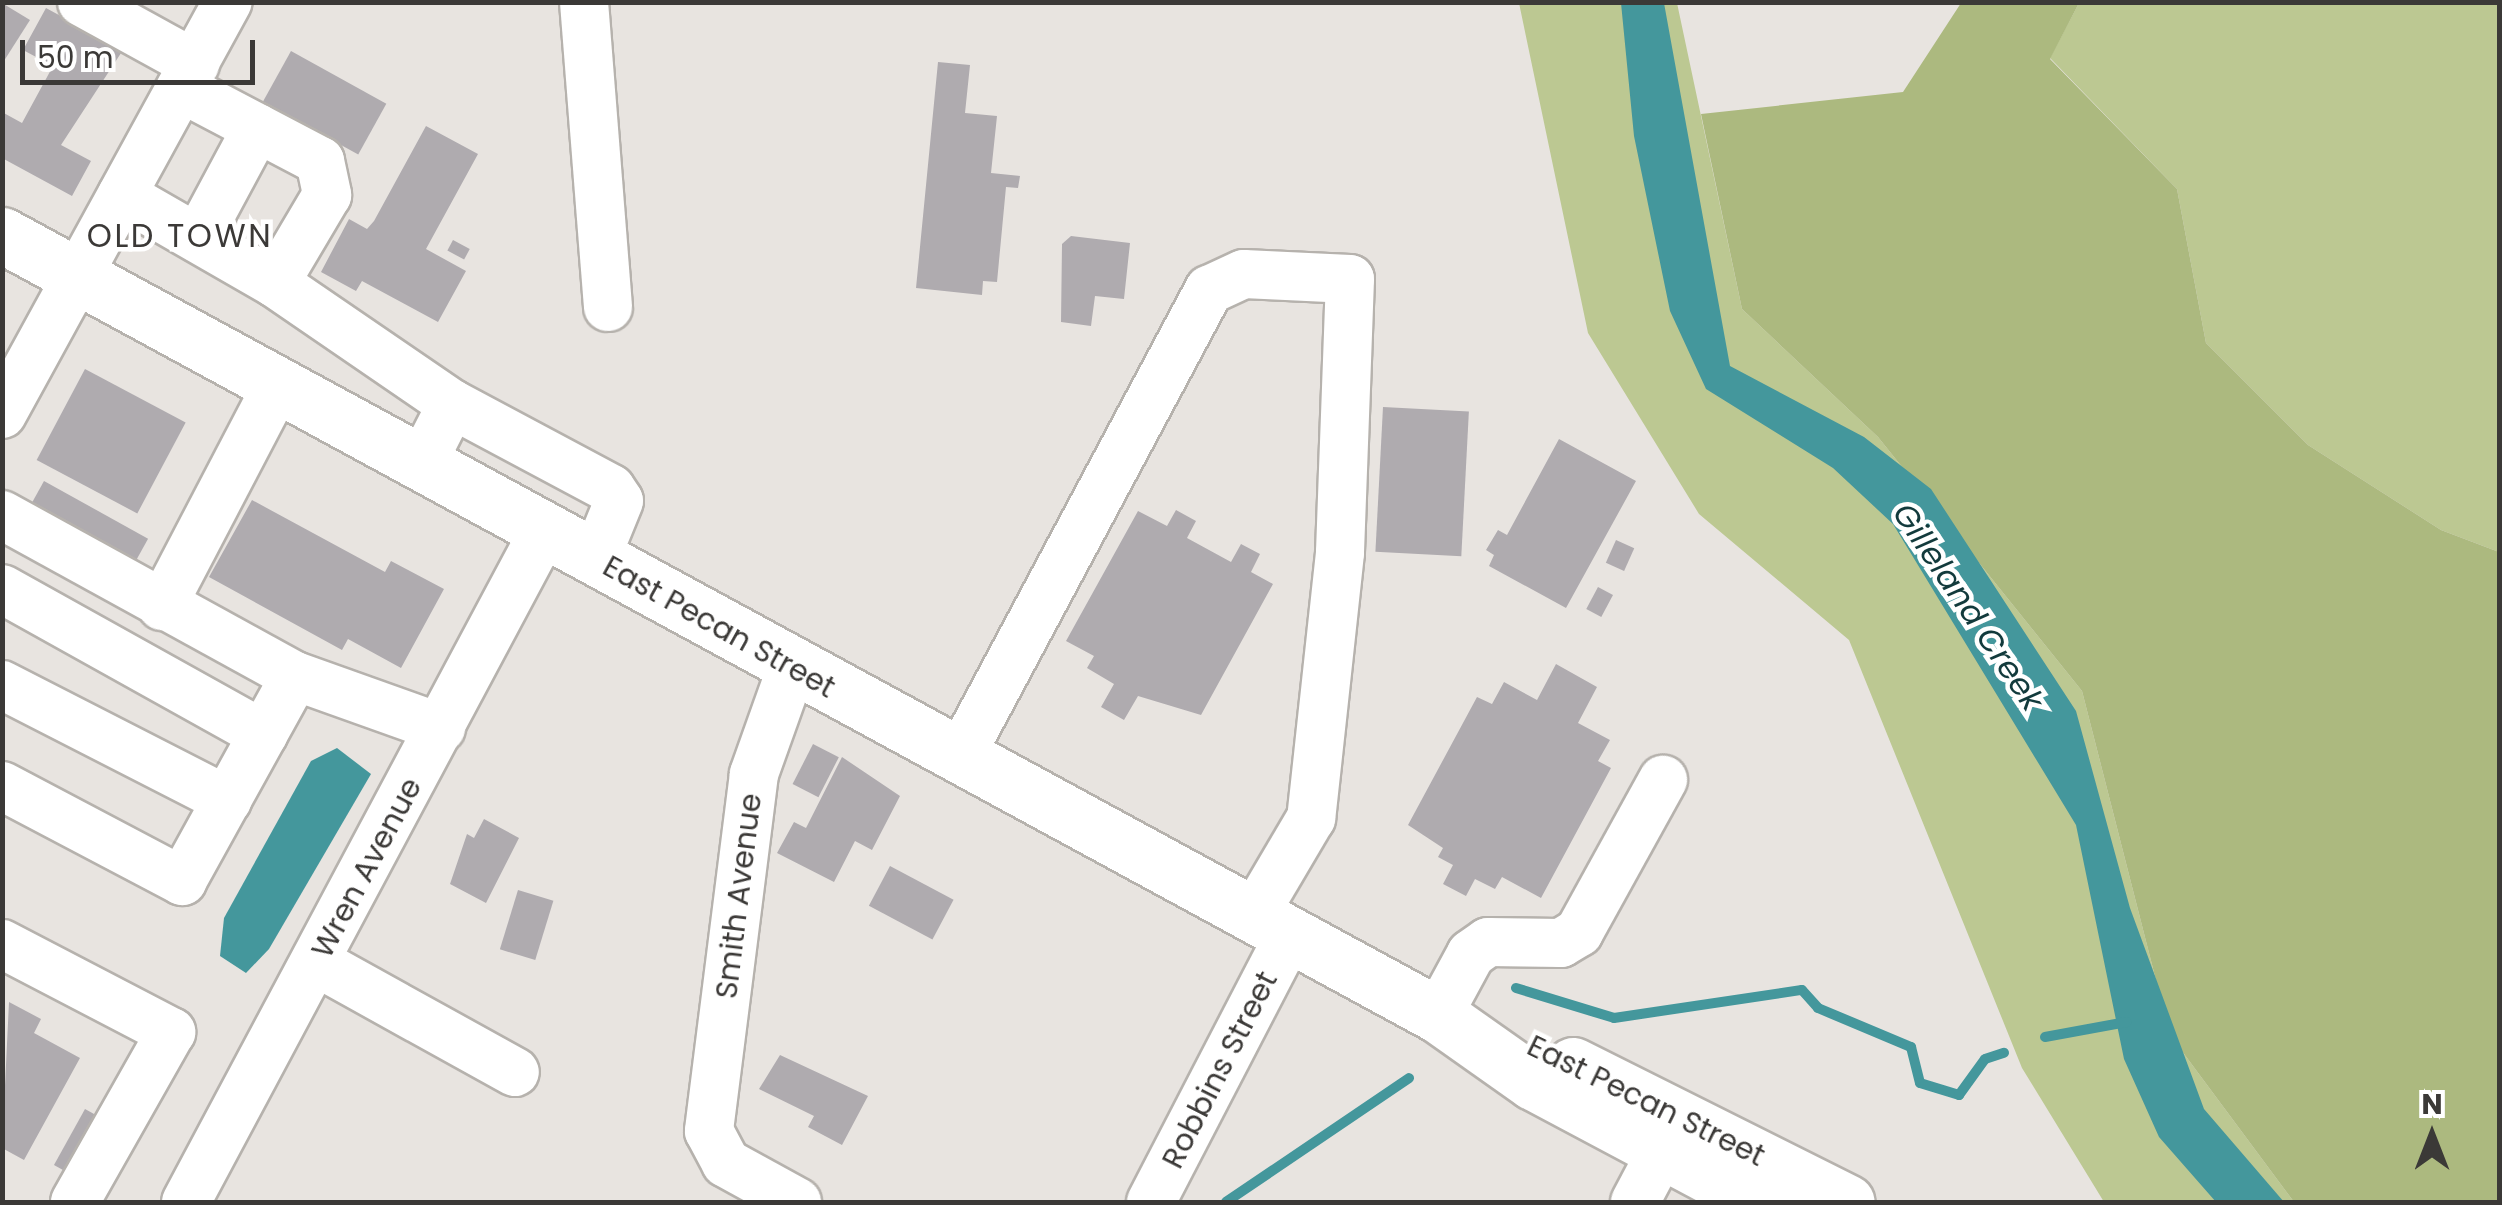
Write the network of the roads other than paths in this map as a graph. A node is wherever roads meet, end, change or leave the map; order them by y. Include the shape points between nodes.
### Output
1 (82, 2) edge
2 (228, 2) edge
3 (584, 2) edge
4 (188, 76) junction
5 (257, 128) junction
6 (122, 195) junction
7 (2, 235) edge
8 (198, 238) junction
9 (77, 275) junction
10 (275, 283) junction
11 (608, 307) dead end
12 (278, 386) junction
13 (452, 404) junction
14 (2, 414) edge
15 (421, 464) junction
16 (2, 515) edge
17 (544, 532) junction
18 (596, 560) junction
19 (2, 589) edge
20 (162, 606) junction
21 (792, 667) junction
22 (295, 676) junction
23 (2, 685) edge
24 (441, 728) junction
25 (263, 734) junction
26 (959, 758) junction
27 (1662, 780) dead end
28 (2, 786) edge
29 (227, 800) junction
30 (1270, 928) junction
31 (2, 944) edge
32 (318, 963) junction
33 (1438, 1016) junction
34 (515, 1072) dead end
35 (1662, 1151) junction
36 (76, 1202) edge
37 (186, 1202) edge
38 (797, 1202) edge
39 (1151, 1202) edge
40 (1635, 1202) edge
41 (1759, 1202) edge
42 (1847, 1202) edge

1 - 4 street
2 - 4 street
3 - 11 street
4 - 5 street
4 - 6 street
5 - 8 street
5 - 10 street via 329,175 327,195
6 - 8 street
6 - 9 street
7 - 9 main road, East Pecan Street
8 - 10 street
9 - 12 main road, East Pecan Street
9 - 14 street
10 - 13 street
12 - 15 main road, East Pecan Street
12 - 20 street
13 - 15 street
13 - 18 street via 611,488 618,501
15 - 17 main road, East Pecan Street
16 - 20 street
17 - 18 main road, East Pecan Street
17 - 24 street, Wren Avenue
18 - 21 main road, East Pecan Street
19 - 25 street
20 - 22 street
21 - 26 main road, East Pecan Street
21 - 38 street, Smith Avenue via 754,774 709,1131 726,1163
22 - 24 street
22 - 25 street
23 - 29 street
24 - 32 street, Wren Avenue
25 - 29 street
26 - 30 main road, East Pecan Street
26 - 30 street, Robbins Street via 1209,290 1244,274 1350,279 1340,553 1311,818
27 - 33 street via 1579,932 1561,943 1488,942 1471,954
28 - 29 street via 182,881
30 - 33 main road, East Pecan Street
30 - 39 street, Robbins Street
31 - 36 street via 171,1032
32 - 34 street
32 - 37 street, Wren Avenue
33 - 35 main road, East Pecan Street via 1533,1082
33 - 42 main road, East Pecan Street via 1498,1030
35 - 40 street
35 - 41 main road, East Pecan Street

